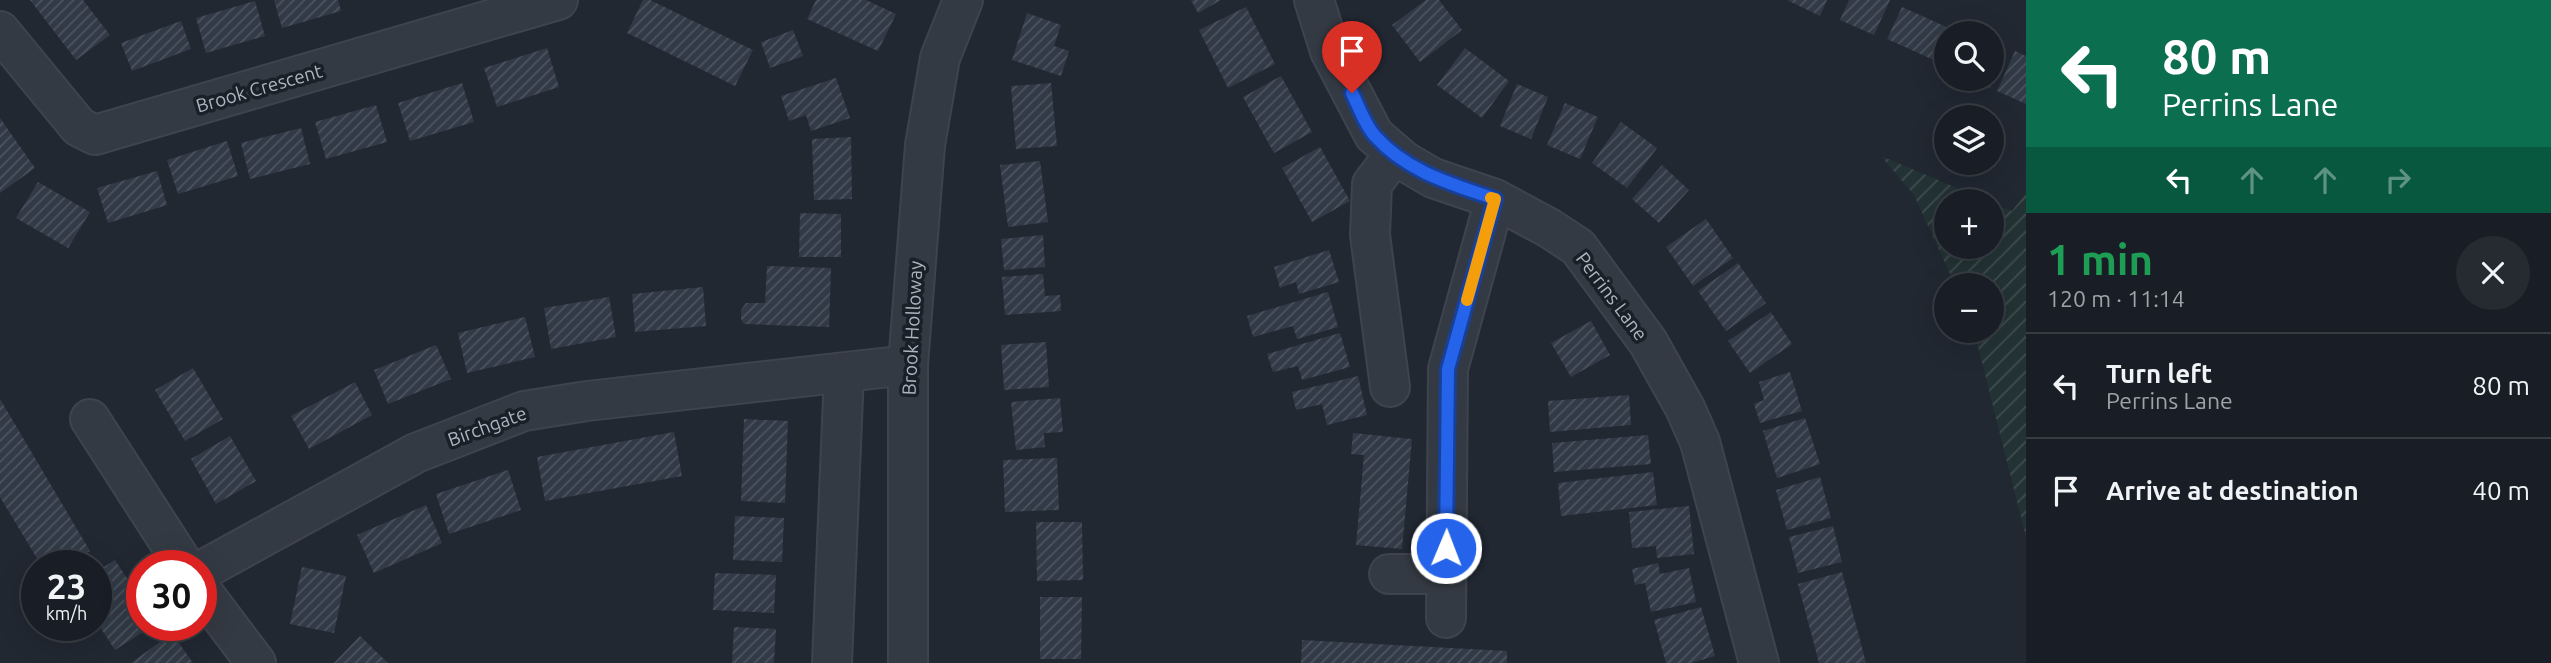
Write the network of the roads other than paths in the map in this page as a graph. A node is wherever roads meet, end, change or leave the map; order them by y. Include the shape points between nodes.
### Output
1 (558, 0) edge
2 (963, 0) edge
3 (1314, 0) edge
4 (0, 31) edge
5 (1395, 153) junction
6 (1495, 199) junction
7 (908, 365) junction
8 (844, 373) junction
9 (1390, 387) dead end
10 (90, 419) dead end
11 (174, 550) edge
12 (217, 562) edge
13 (1389, 574) dead end
14 (1446, 574) junction
15 (217, 611) edge
16 (1446, 618) dead end
17 (256, 663) edge
18 (832, 663) edge
19 (908, 663) edge
20 (1759, 663) edge

1 - 4 street, Brook Crescent via 95,135 79,127
2 - 7 street, Brook Holloway via 940,58 925,145
3 - 5 street, Perrins Lane via 1330,51 1374,135
5 - 6 street, Perrins Lane via 1433,178
5 - 9 street via 1372,184 1370,235
6 - 14 street via 1448,369
6 - 20 street, Perrins Lane via 1578,247 1647,342 1685,408 1700,442
7 - 8 street, Birchgate
7 - 19 street, Brook Holloway
8 - 12 street, Birchgate via 524,411 416,453
8 - 18 street
10 - 11 street
13 - 14 street
14 - 16 street
15 - 17 street

